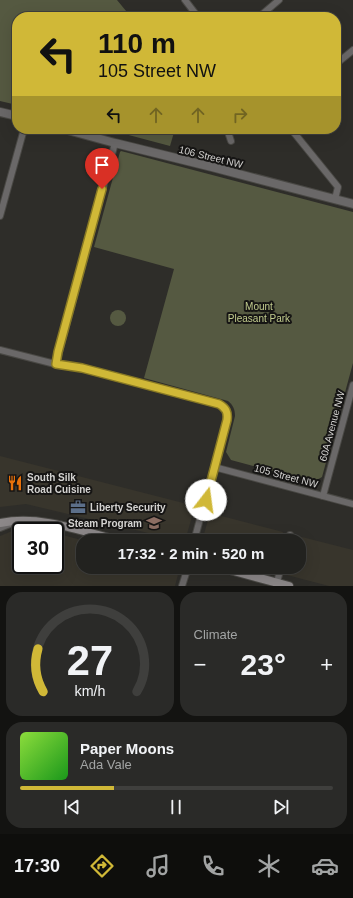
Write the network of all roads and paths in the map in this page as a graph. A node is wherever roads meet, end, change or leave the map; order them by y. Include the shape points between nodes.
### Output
1 (185, 0) edge
2 (280, 0) edge
3 (194, 12) edge
4 (265, 12) edge
5 (353, 50) edge
6 (341, 60) edge
7 (0, 112) edge
8 (12, 115) edge
9 (23, 134) edge
10 (82, 134) edge
11 (229, 134) edge
12 (295, 134) edge
13 (231, 141) dead end
14 (115, 143) junction
15 (335, 199) junction
16 (353, 204) edge
17 (0, 216) edge
18 (0, 350) edge
19 (56, 364) junction
20 (353, 385) edge
21 (345, 414) junction
22 (353, 416) edge
23 (214, 467) junction
24 (323, 496) junction
25 (353, 504) edge
26 (24, 520) junction
27 (0, 523) edge
28 (0, 528) edge
29 (94, 534) edge
30 (196, 534) edge
31 (186, 574) edge
32 (243, 574) edge
33 (280, 574) edge
34 (277, 584) edge
35 (182, 586) edge
36 (289, 586) edge

1 - 3 street
2 - 4 street
5 - 6 street
7 - 8 street
9 - 17 street
10 - 14 street, 106 Street NW
11 - 13 street
12 - 15 street via 338,187
14 - 15 street, 106 Street NW
14 - 19 street
15 - 16 street, 106 Street NW
18 - 19 street
19 - 23 street via 82,368 224,407 227,420
20 - 21 street, 60A Avenue NW
21 - 22 street
21 - 24 street, 60A Avenue NW
23 - 24 street, 105 Street NW
23 - 30 street
24 - 25 street, 105 Street NW
26 - 27 main road
26 - 28 street
26 - 29 main road via 53,523
31 - 35 street
32 - 34 main road
33 - 34 street
34 - 36 main road

